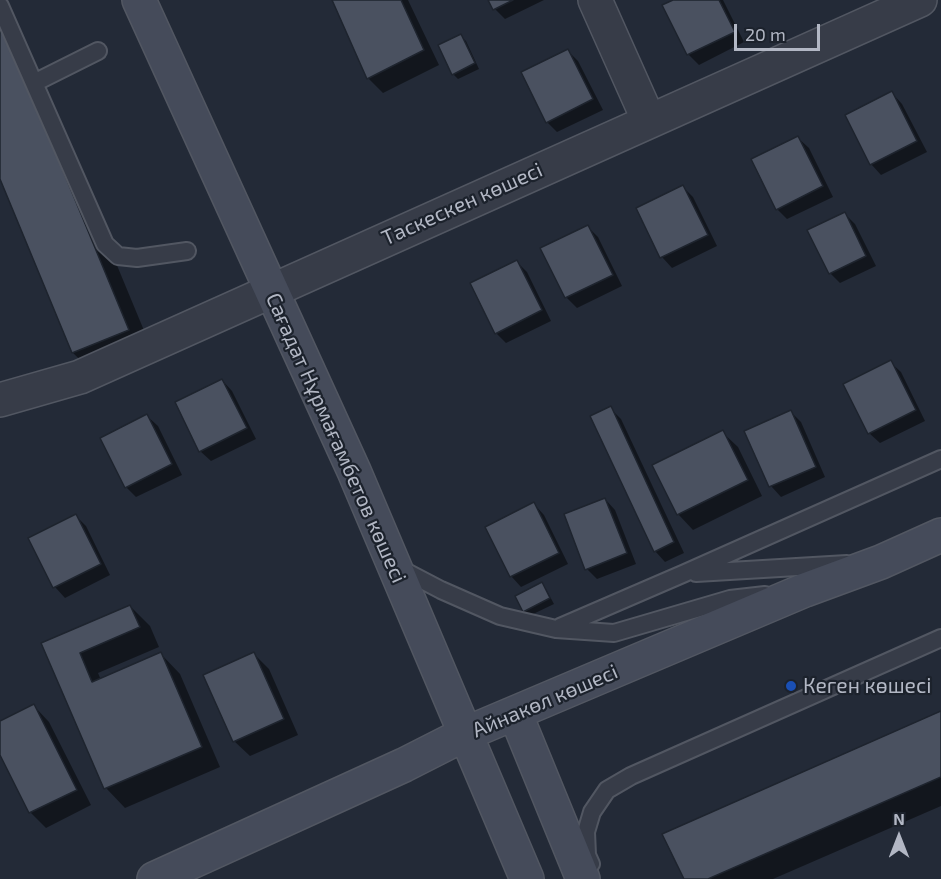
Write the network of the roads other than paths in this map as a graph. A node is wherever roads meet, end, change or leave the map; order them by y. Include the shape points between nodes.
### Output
1 (139, 0) edge
2 (595, 0) edge
3 (920, 0) edge
4 (0, 6) edge
5 (98, 51) dead end
6 (34, 83) junction
7 (649, 121) junction
8 (187, 251) dead end
9 (270, 290) junction
10 (0, 400) edge
11 (941, 459) edge
12 (941, 535) edge
13 (881, 562) junction
14 (394, 566) junction
15 (685, 573) junction
16 (805, 590) junction
17 (556, 629) junction
18 (941, 638) edge
19 (515, 713) junction
20 (465, 734) junction
21 (167, 876) edge
22 (527, 879) edge
23 (583, 879) edge
24 (598, 879) edge

1 - 9 street, Сағадат Нұрмағамбетов көшесі
2 - 7 street
3 - 7 street, Таскескен көшесі
4 - 6 lane
5 - 6 lane
6 - 8 lane via 105,244 118,255 137,258
7 - 9 street, Таскескен көшесі
9 - 10 street, Таскескен көшесі via 81,377
9 - 14 street, Сағадат Нұрмағамбетов көшесі
11 - 15 lane
12 - 13 street, Айнакөл көшесі
13 - 15 lane
13 - 16 street, Айнакөл көшесі
14 - 17 lane via 500,615
14 - 20 street, Сағадат Нұрмағамбетов көшесі
15 - 17 lane
16 - 17 lane via 730,599 614,633
16 - 19 street, Айнакөл көшесі
18 - 24 lane via 607,790 592,812 586,832 587,855
19 - 20 street, Айнакөл көшесі
19 - 23 street
20 - 21 street, Айнакөл көшесі
20 - 22 street, Сағадат Нұрмағамбетов көшесі

